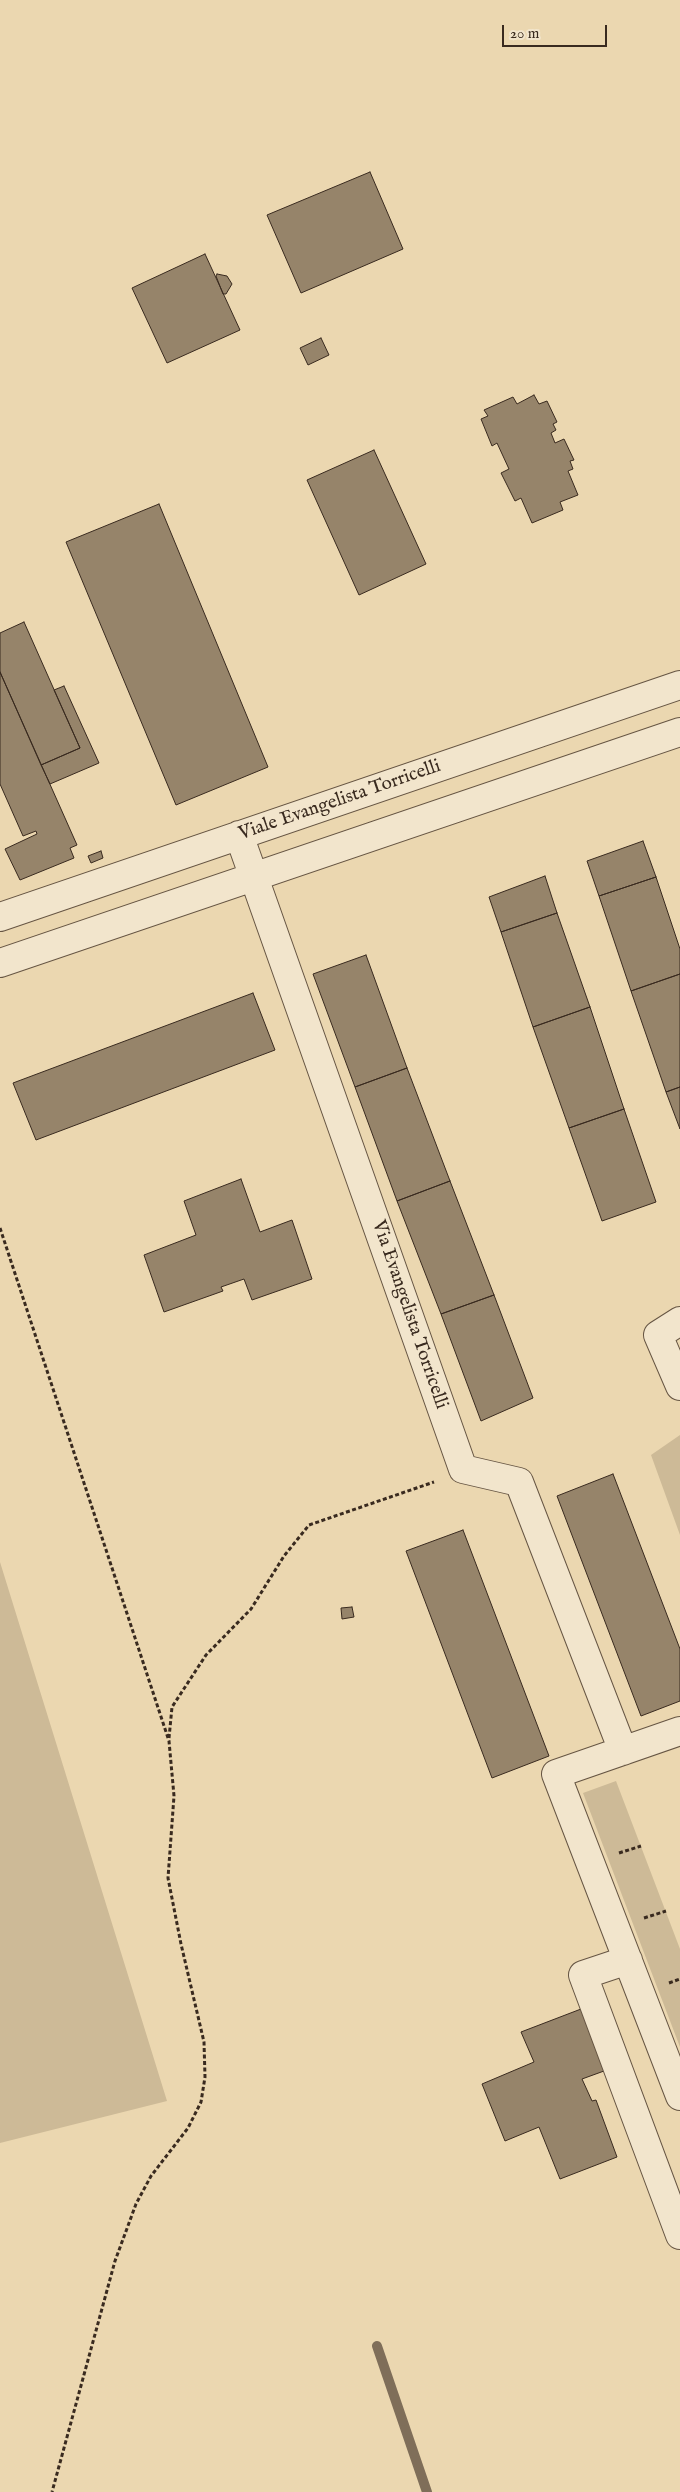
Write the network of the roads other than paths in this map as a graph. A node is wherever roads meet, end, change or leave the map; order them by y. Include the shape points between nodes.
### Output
1 (680, 685) edge
2 (680, 732) edge
3 (239, 835) junction
4 (254, 877) junction
5 (0, 917) edge
6 (0, 963) edge
7 (680, 1321) edge
8 (680, 1386) edge
9 (680, 1731) edge
10 (624, 1750) junction
11 (628, 1960) junction
12 (680, 2096) edge
13 (680, 2236) edge

1 - 3 street, Viale Evangelista Torricelli
2 - 4 street
3 - 4 street, Via Evangelista Torricelli
3 - 5 street, Viale Evangelista Torricelli
4 - 6 street
4 - 10 street, Via Evangelista Torricelli via 463,1469 519,1482
7 - 8 street via 658,1335
9 - 10 street
10 - 11 street via 556,1774
11 - 12 street
11 - 13 street via 583,1975

